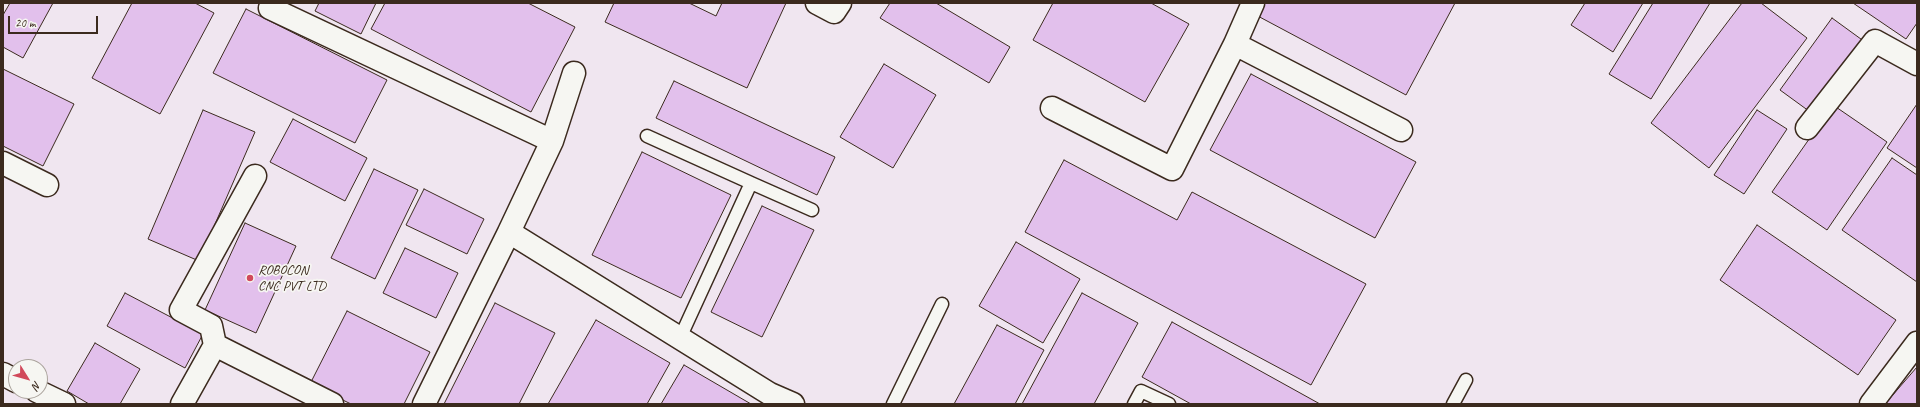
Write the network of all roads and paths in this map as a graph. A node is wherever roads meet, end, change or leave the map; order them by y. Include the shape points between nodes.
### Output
1 (817, 3) edge
2 (840, 3) edge
3 (1253, 3) edge
4 (270, 8) dead end
5 (1235, 44) junction
6 (1917, 64) edge
7 (574, 73) dead end
8 (1052, 108) dead end
9 (1807, 128) dead end
10 (1401, 130) dead end
11 (647, 136) dead end
12 (552, 141) junction
13 (3, 163) edge
14 (255, 176) dead end
15 (750, 183) junction
16 (47, 185) dead end
17 (812, 210) dead end
18 (509, 232) junction
19 (942, 304) dead end
20 (680, 338) junction
21 (1917, 343) edge
22 (215, 345) junction
23 (1466, 380) dead end
24 (48, 396) edge
25 (768, 399) edge
26 (64, 404) edge
27 (182, 404) edge
28 (332, 404) edge
29 (424, 404) edge
30 (793, 404) edge
31 (893, 404) edge
32 (1134, 404) edge
33 (1169, 404) edge
34 (1453, 404) edge
35 (1871, 404) edge

1 - 2 street via 834,12
3 - 5 street
4 - 12 street
5 - 8 street via 1172,169
5 - 10 street
6 - 9 street via 1875,41
7 - 12 street
11 - 15 lane
12 - 18 street
13 - 16 street
14 - 22 street via 181,310 211,326
15 - 17 lane
15 - 20 lane
18 - 20 street
18 - 29 street
19 - 31 lane
20 - 25 street
21 - 35 street
22 - 27 street
22 - 28 street
23 - 34 lane
24 - 26 street
25 - 30 street
32 - 33 lane via 1141,391

